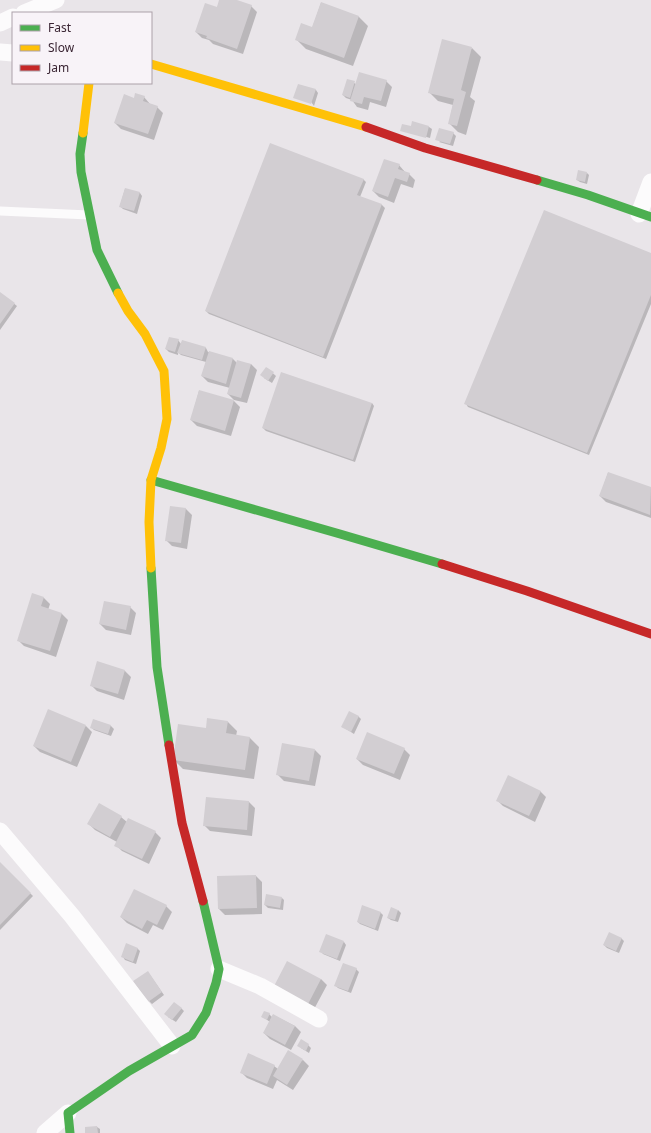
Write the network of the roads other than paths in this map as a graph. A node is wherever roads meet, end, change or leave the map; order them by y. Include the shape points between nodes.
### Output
1 (56, 0) edge
2 (26, 12) edge
3 (12, 17) edge
4 (0, 23) edge
5 (0, 52) edge
6 (12, 52) edge
7 (152, 64) edge
8 (89, 84) edge
9 (651, 182) edge
10 (0, 211) edge
11 (89, 215) junction
12 (645, 215) edge
13 (151, 480) junction
14 (651, 634) edge
15 (0, 831) edge
16 (219, 969) junction
17 (319, 1019) dead end
18 (172, 1046) junction
19 (68, 1113) junction
20 (45, 1133) edge
21 (70, 1133) edge

1 - 2 street
3 - 4 street
5 - 6 street
7 - 12 street via 588,195
8 - 11 street via 80,154
9 - 12 street
10 - 11 lane
11 - 13 street via 97,250 115,289 145,334 164,372 167,419
13 - 14 street via 468,572
13 - 16 street via 149,522 157,667 182,823
15 - 18 street via 72,916
16 - 17 street via 260,986
16 - 18 street via 206,1013 192,1035
18 - 19 street via 129,1071
19 - 20 street
19 - 21 street

